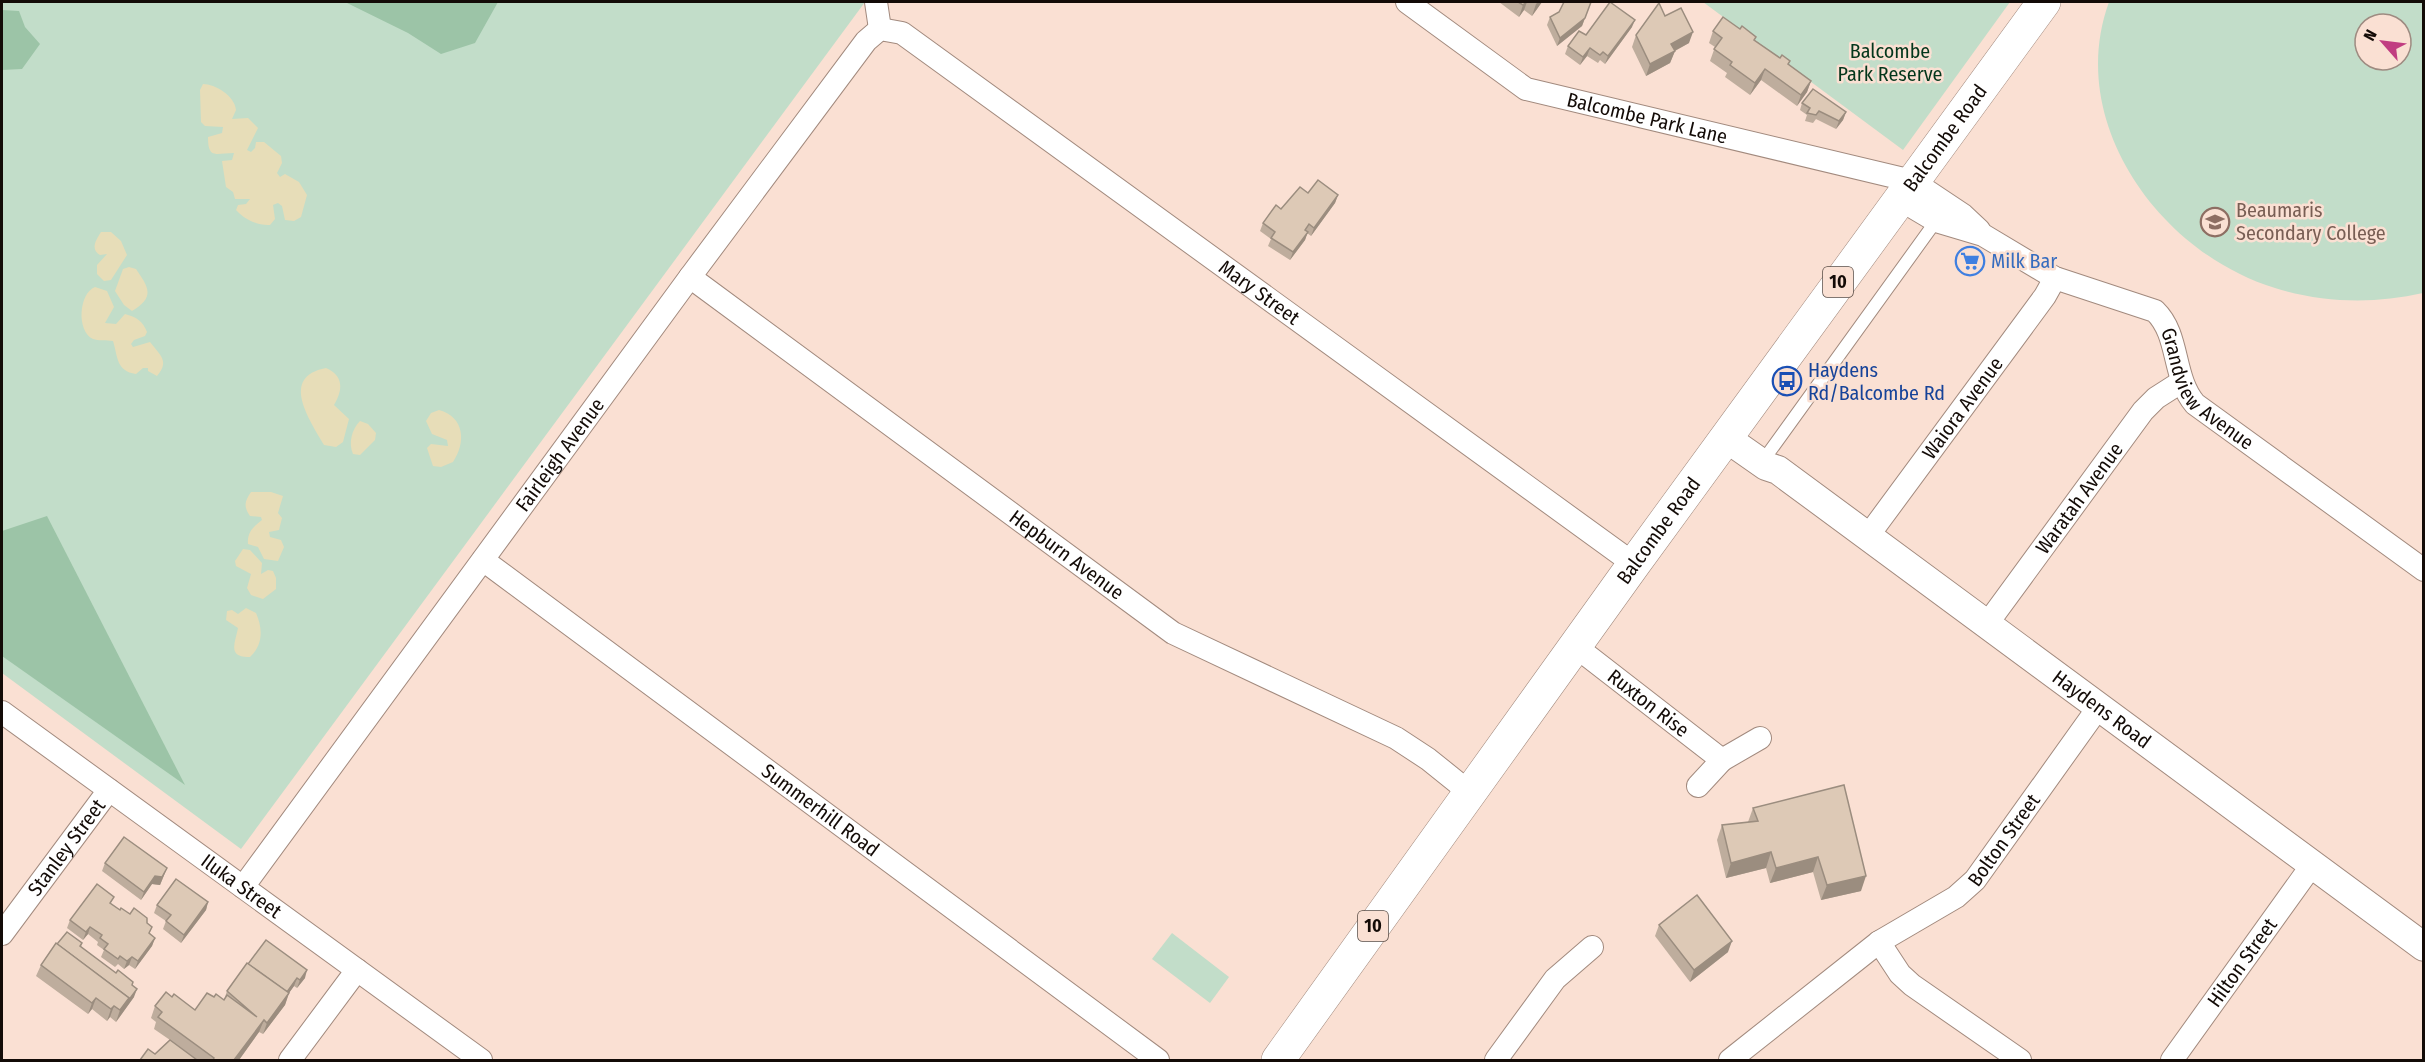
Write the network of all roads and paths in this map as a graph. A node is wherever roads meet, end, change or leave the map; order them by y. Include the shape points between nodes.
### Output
1 (876, 2) edge
2 (1407, 2) edge
3 (2044, 2) edge
4 (880, 29) junction
5 (1906, 190) junction
6 (1936, 221) junction
7 (1983, 235) junction
8 (690, 277) junction
9 (2055, 278) junction
10 (2181, 382) junction
11 (1731, 431) junction
12 (1774, 461) junction
13 (1868, 536) junction
14 (483, 560) junction
15 (1634, 564) junction
16 (2424, 570) edge
17 (1987, 624) junction
18 (1575, 646) junction
19 (2098, 708) junction
20 (2, 712) edge
21 (1760, 738) dead end
22 (1722, 760) junction
23 (1698, 786) dead end
24 (108, 790) junction
25 (1469, 792) junction
26 (2312, 865) junction
27 (243, 887) junction
28 (2, 934) edge
29 (1880, 942) junction
30 (1592, 946) dead end
31 (2424, 947) edge
32 (357, 970) junction
33 (290, 1060) edge
34 (481, 1060) edge
35 (1158, 1060) edge
36 (1278, 1060) edge
37 (1496, 1060) edge
38 (1730, 1060) edge
39 (2020, 1060) edge
40 (2172, 1060) edge

1 - 4 street
2 - 5 street, Balcombe Park Lane via 1526,89
3 - 5 main road, Balcombe Road / 10
4 - 8 street, Fairleigh Avenue via 866,41
4 - 15 street, Mary Street via 902,33
5 - 6 street, Grandview Avenue
5 - 7 street, Grandview Avenue via 1963,214
5 - 11 main road, Balcombe Road / 10
6 - 7 street, Grandview Avenue
6 - 12 lane
7 - 9 street, Grandview Avenue
8 - 14 street, Fairleigh Avenue
8 - 25 street, Hepburn Avenue via 1173,633 1396,738
9 - 10 street, Grandview Avenue via 2155,311 2167,328
9 - 13 street, Waiora Avenue
10 - 16 street, Grandview Avenue via 2195,404
10 - 17 street, Waratah Avenue via 2143,411
11 - 12 street, Haydens Road
11 - 15 main road, Balcombe Road / 10
12 - 13 street, Haydens Road
13 - 17 street, Haydens Road
14 - 27 street, Fairleigh Avenue
14 - 35 street, Summerhill Road
15 - 18 main road, Balcombe Road / 10
17 - 19 street, Haydens Road
18 - 22 street, Ruxton Rise
18 - 25 main road, Balcombe Road / 10
19 - 26 street, Haydens Road
19 - 29 street, Bolton Street via 1975,880 1956,897
20 - 24 street, Iluka Street
21 - 22 street
22 - 23 street
24 - 27 street, Iluka Street
24 - 28 street, Stanley Street
25 - 36 main road, Balcombe Road / 10
26 - 31 street, Haydens Road
26 - 40 street, Hilton Street
27 - 32 street, Iluka Street
29 - 38 street, Bolton Street
29 - 39 street via 1906,980
30 - 37 street via 1555,979
32 - 33 street
32 - 34 street, Iluka Street

